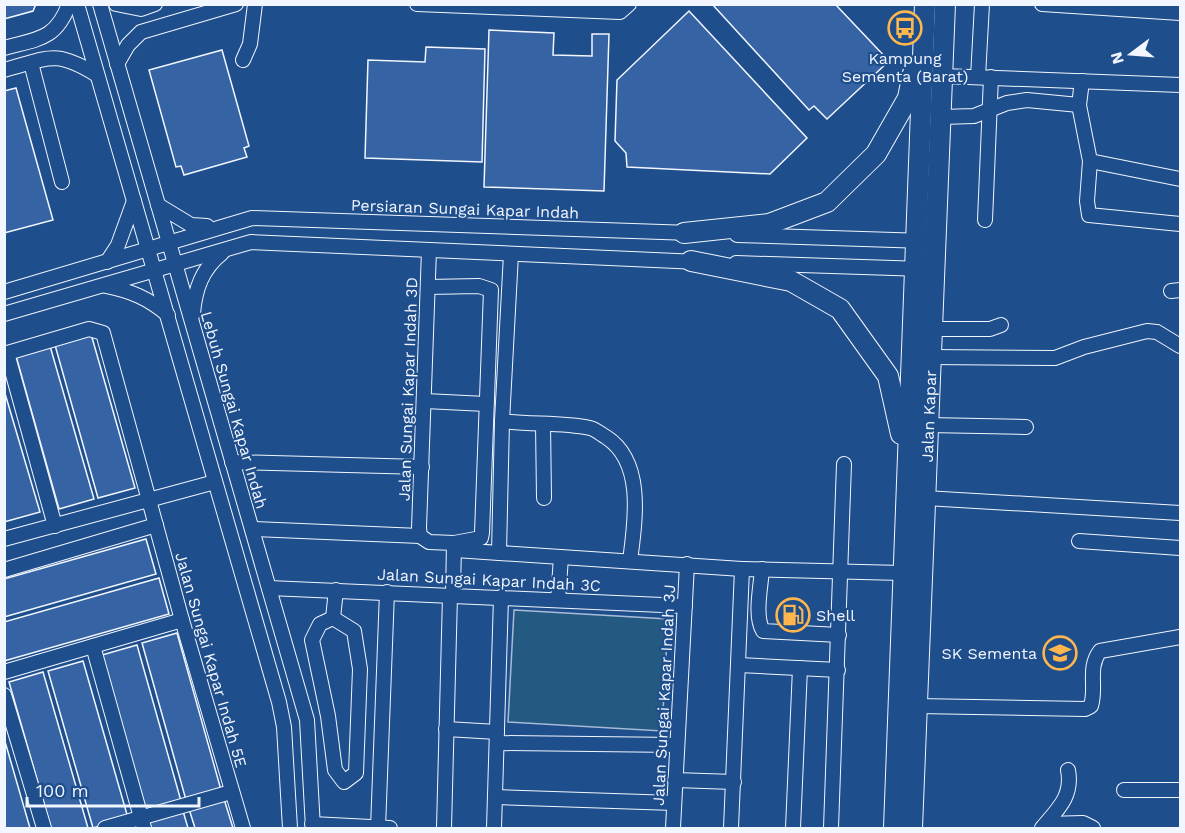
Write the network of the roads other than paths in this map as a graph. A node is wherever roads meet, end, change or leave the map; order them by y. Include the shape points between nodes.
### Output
1 (69, 4) edge
2 (77, 4) edge
3 (100, 4) edge
4 (116, 4) edge
5 (155, 4) edge
6 (236, 4) edge
7 (255, 4) edge
8 (417, 4) edge
9 (629, 4) edge
10 (925, 4) edge
11 (945, 4) edge
12 (981, 4) edge
13 (1042, 4) edge
14 (452, 5) edge
15 (1180, 13) edge
16 (4, 48) edge
17 (243, 60) dead end
18 (31, 63) junction
19 (117, 64) junction
20 (4, 70) edge
21 (97, 75) junction
22 (942, 76) junction
23 (985, 77) junction
24 (1082, 81) junction
25 (1180, 85) edge
26 (1079, 105) junction
27 (990, 109) junction
28 (941, 117) junction
29 (1090, 161) junction
30 (1180, 178) edge
31 (62, 182) dead end
32 (134, 201) junction
33 (158, 205) junction
34 (985, 220) dead end
35 (1180, 225) edge
36 (214, 227) junction
37 (684, 233) junction
38 (926, 241) junction
39 (169, 242) junction
40 (148, 249) junction
41 (226, 249) junction
42 (429, 250) junction
43 (512, 254) junction
44 (691, 261) junction
45 (108, 262) junction
46 (175, 264) junction
47 (925, 269) junction
48 (154, 270) junction
49 (102, 285) junction
50 (428, 287) junction
51 (4, 292) edge
52 (4, 314) edge
53 (168, 315) junction
54 (192, 324) junction
55 (1001, 325) dead end
56 (932, 328) junction
57 (1180, 346) edge
58 (6, 353) edge
59 (931, 357) junction
60 (425, 401) junction
61 (486, 404) junction
62 (502, 421) junction
63 (543, 424) junction
64 (928, 425) junction
65 (1026, 427) dead end
66 (232, 462) junction
67 (844, 464) dead end
68 (422, 467) junction
69 (215, 482) junction
70 (544, 498) dead end
71 (925, 498) junction
72 (150, 500) junction
73 (1180, 513) edge
74 (906, 520) junction
75 (156, 525) junction
76 (55, 526) junction
77 (252, 529) junction
78 (420, 532) junction
79 (4, 540) edge
80 (1078, 541) dead end
81 (455, 547) junction
82 (1180, 549) edge
83 (499, 553) junction
84 (561, 557) junction
85 (630, 561) junction
86 (687, 564) junction
87 (742, 569) junction
88 (762, 569) junction
89 (4, 570) edge
90 (842, 573) junction
91 (902, 573) junction
92 (268, 588) junction
93 (336, 590) junction
94 (387, 592) junction
95 (452, 595) junction
96 (501, 597) junction
97 (558, 600) junction
98 (685, 606) junction
99 (333, 618) junction
100 (182, 620) junction
101 (839, 635) junction
102 (1180, 637) edge
103 (93, 646) junction
104 (739, 665) junction
105 (800, 668) junction
106 (838, 670) junction
107 (4, 672) edge
108 (4, 695) edge
109 (917, 706) junction
110 (446, 729) junction
111 (497, 737) junction
112 (677, 746) junction
113 (1068, 770) dead end
114 (675, 780) junction
115 (734, 782) junction
116 (1124, 790) dead end
117 (1180, 790) edge
118 (231, 792) junction
119 (495, 797) junction
120 (674, 802) junction
121 (142, 823) edge
122 (313, 826) edge
123 (1044, 826) edge
124 (44, 828) edge
125 (105, 828) edge
126 (243, 828) edge
127 (290, 828) edge
128 (384, 828) edge
129 (444, 828) edge
130 (494, 828) edge
131 (673, 828) edge
132 (731, 828) edge
133 (793, 828) edge
134 (831, 828) edge
135 (894, 828) edge
136 (912, 828) edge
137 (1093, 828) edge

1 - 16 street via 64,19 50,36
2 - 21 street
3 - 19 street, Lebuh Sungai Kapar Indah
4 - 5 street via 141,9
6 - 19 street via 141,32
7 - 17 street
8 - 14 street
9 - 14 street via 620,12
10 - 37 highway via 908,98 876,154 827,202 769,224
10 - 38 highway, Jalan Kapar
11 - 22 highway, Jalan Kapar
12 - 23 street
13 - 15 street
18 - 20 street
18 - 21 street via 56,56 77,62
18 - 31 street
19 - 33 street, Lebuh Sungai Kapar Indah
21 - 32 street
22 - 23 street
22 - 28 highway, Jalan Kapar
23 - 24 street
23 - 27 street
24 - 25 street
24 - 26 street
26 - 27 street via 1027,100
26 - 29 street
27 - 28 street via 974,116
27 - 34 street
28 - 38 highway, Jalan Kapar
29 - 30 street
29 - 35 street via 1089,215
32 - 40 street
32 - 45 street
33 - 36 street via 191,225
33 - 39 street, Lebuh Sungai Kapar Indah
36 - 37 street, Persiaran Sungai Kapar Indah via 252,218
36 - 39 street, Persiaran Sungai Kapar Indah
37 - 38 street, Persiaran Sungai Kapar Indah
38 - 47 highway, Jalan Kapar
39 - 40 street, Persiaran Sungai Kapar Indah
39 - 46 street, Lebuh Sungai Kapar Indah
40 - 45 street, Persiaran Sungai Kapar Indah
40 - 48 street
41 - 42 street via 251,242
41 - 46 street
41 - 54 street via 210,262 200,279
42 - 43 street
42 - 50 street, Jalan Sungai Kapar Indah 3D
43 - 44 street
43 - 62 street
44 - 47 street
44 - 74 highway via 791,282 840,309 888,376 901,426
45 - 51 street, Persiaran Sungai Kapar Indah
46 - 48 street
46 - 54 street, Lebuh Sungai Kapar Indah
47 - 56 highway, Jalan Kapar
47 - 74 highway, Jalan Kapar
48 - 49 street
48 - 53 street
49 - 52 street
49 - 53 street via 135,293
50 - 60 street, Jalan Sungai Kapar Indah 3D
50 - 61 street via 479,286 490,290
53 - 69 street
54 - 66 street, Lebuh Sungai Kapar Indah
55 - 56 street via 990,329
56 - 59 highway, Jalan Kapar
57 - 59 street via 1157,332 1147,331 1055,358
58 - 72 street, Jalan Sungai Kapar Indah 5E via 89,329 103,333
58 - 76 street
59 - 64 highway, Jalan Kapar
60 - 61 street
60 - 68 street, Jalan Sungai Kapar Indah 3D
61 - 81 street via 481,538
62 - 63 street
62 - 83 street
63 - 70 street
63 - 85 street via 592,428 615,442 634,487
64 - 65 street
64 - 71 highway, Jalan Kapar
66 - 68 street
66 - 77 street, Lebuh Sungai Kapar Indah
67 - 90 street
68 - 78 street, Jalan Sungai Kapar Indah 3D
69 - 72 street
69 - 127 street via 284,727
71 - 73 street
71 - 109 highway, Jalan Kapar
72 - 75 street, Jalan Sungai Kapar Indah 5E
72 - 76 street
74 - 91 highway, Jalan Kapar
75 - 89 street
75 - 100 street, Jalan Sungai Kapar Indah 5E
76 - 79 street
77 - 78 street
77 - 92 street, Lebuh Sungai Kapar Indah
78 - 81 street via 429,542
80 - 82 street
81 - 83 street
81 - 95 street
83 - 84 street
84 - 85 street
84 - 97 street
85 - 86 street
86 - 87 street
86 - 98 street, Jalan Sungai Kapar Indah 3J
87 - 88 street
87 - 104 street
88 - 90 street
88 - 101 street via 763,631
90 - 91 street
90 - 101 street
91 - 135 highway, Jalan Kapar
92 - 93 street, Jalan Sungai Kapar Indah 3C
92 - 122 street, Lebuh Sungai Kapar Indah via 307,720
93 - 94 street, Jalan Sungai Kapar Indah 3C
93 - 99 street
94 - 95 street, Jalan Sungai Kapar Indah 3C
94 - 128 street
95 - 96 street, Jalan Sungai Kapar Indah 3C
95 - 110 street
96 - 97 street, Jalan Sungai Kapar Indah 3C
96 - 111 street
97 - 98 street, Jalan Sungai Kapar Indah 3C
98 - 112 street, Jalan Sungai Kapar Indah 3J
99 - 99 street via 320,624 312,640 335,770 344,782 356,773 360,669 354,631
100 - 103 street
100 - 118 street, Jalan Sungai Kapar Indah 5E
101 - 106 street
102 - 109 street via 1100,651 1092,661 1093,700 1085,709
103 - 107 street
103 - 121 street
104 - 105 street
104 - 115 street
105 - 106 street
105 - 133 street
106 - 134 street
108 - 124 street
109 - 136 highway, Jalan Kapar
110 - 111 street
110 - 129 street
111 - 112 street
111 - 119 street
112 - 114 street, Jalan Sungai Kapar Indah 3J
113 - 123 street via 1071,785 1067,795
114 - 115 street
114 - 120 street, Jalan Sungai Kapar Indah 3J
115 - 132 street
116 - 117 street
118 - 121 street
118 - 126 street, Jalan Sungai Kapar Indah 5E
119 - 120 street
119 - 130 street
120 - 131 street, Jalan Sungai Kapar Indah 3J
121 - 125 street
122 - 128 street
123 - 137 street via 1083,824

